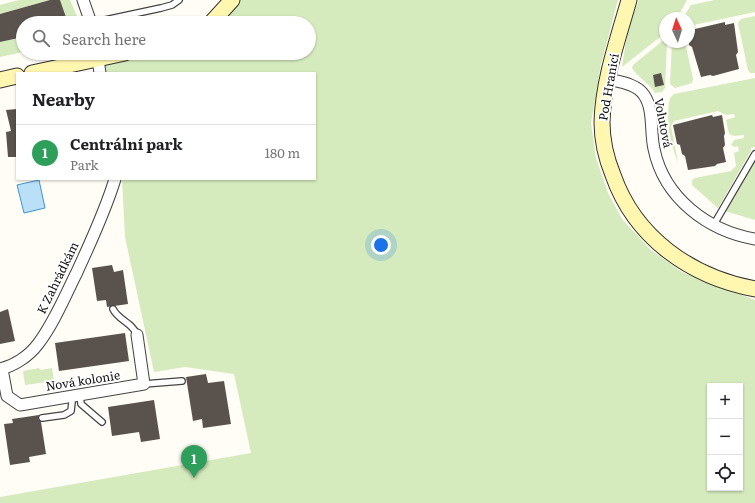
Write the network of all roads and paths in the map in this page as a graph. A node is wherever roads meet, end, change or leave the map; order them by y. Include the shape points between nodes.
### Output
1 (82, 0) edge
2 (179, 0) edge
3 (232, 0) edge
4 (629, 0) edge
5 (88, 16) edge
6 (124, 16) edge
7 (217, 16) edge
8 (98, 62) edge
9 (38, 72) edge
10 (16, 76) edge
11 (608, 79) junction
12 (0, 80) edge
13 (755, 154) edge
14 (115, 180) edge
15 (713, 226) junction
16 (755, 240) edge
17 (755, 289) edge
18 (113, 309) dead end
19 (137, 335) joint
20 (1, 369) edge
21 (182, 381) dead end
22 (144, 384) junction
23 (4, 396) edge
24 (75, 396) junction
25 (42, 418) dead end
26 (102, 422) dead end

1 - 5 street
2 - 6 lane via 172,5
3 - 7 street
4 - 11 street, Pod Hranicí
8 - 9 street
10 - 12 street
11 - 15 street, Volutová via 638,89 644,94 649,109 654,150 670,188 683,203
11 - 17 street, Pod Hranicí via 602,122 605,151 615,183 632,216 660,245 690,266 711,276
13 - 15 lane
14 - 20 street, K Zahrádkám via 105,210 46,332 37,346 24,357
15 - 16 street, Volutová
18 - 19 lane via 135,329
19 - 22 street
20 - 23 street, Nová kolonie
21 - 22 lane
22 - 24 street, Nová kolonie
23 - 24 street, Nová kolonie via 20,405
24 - 25 lane via 71,411 64,415
24 - 26 lane

